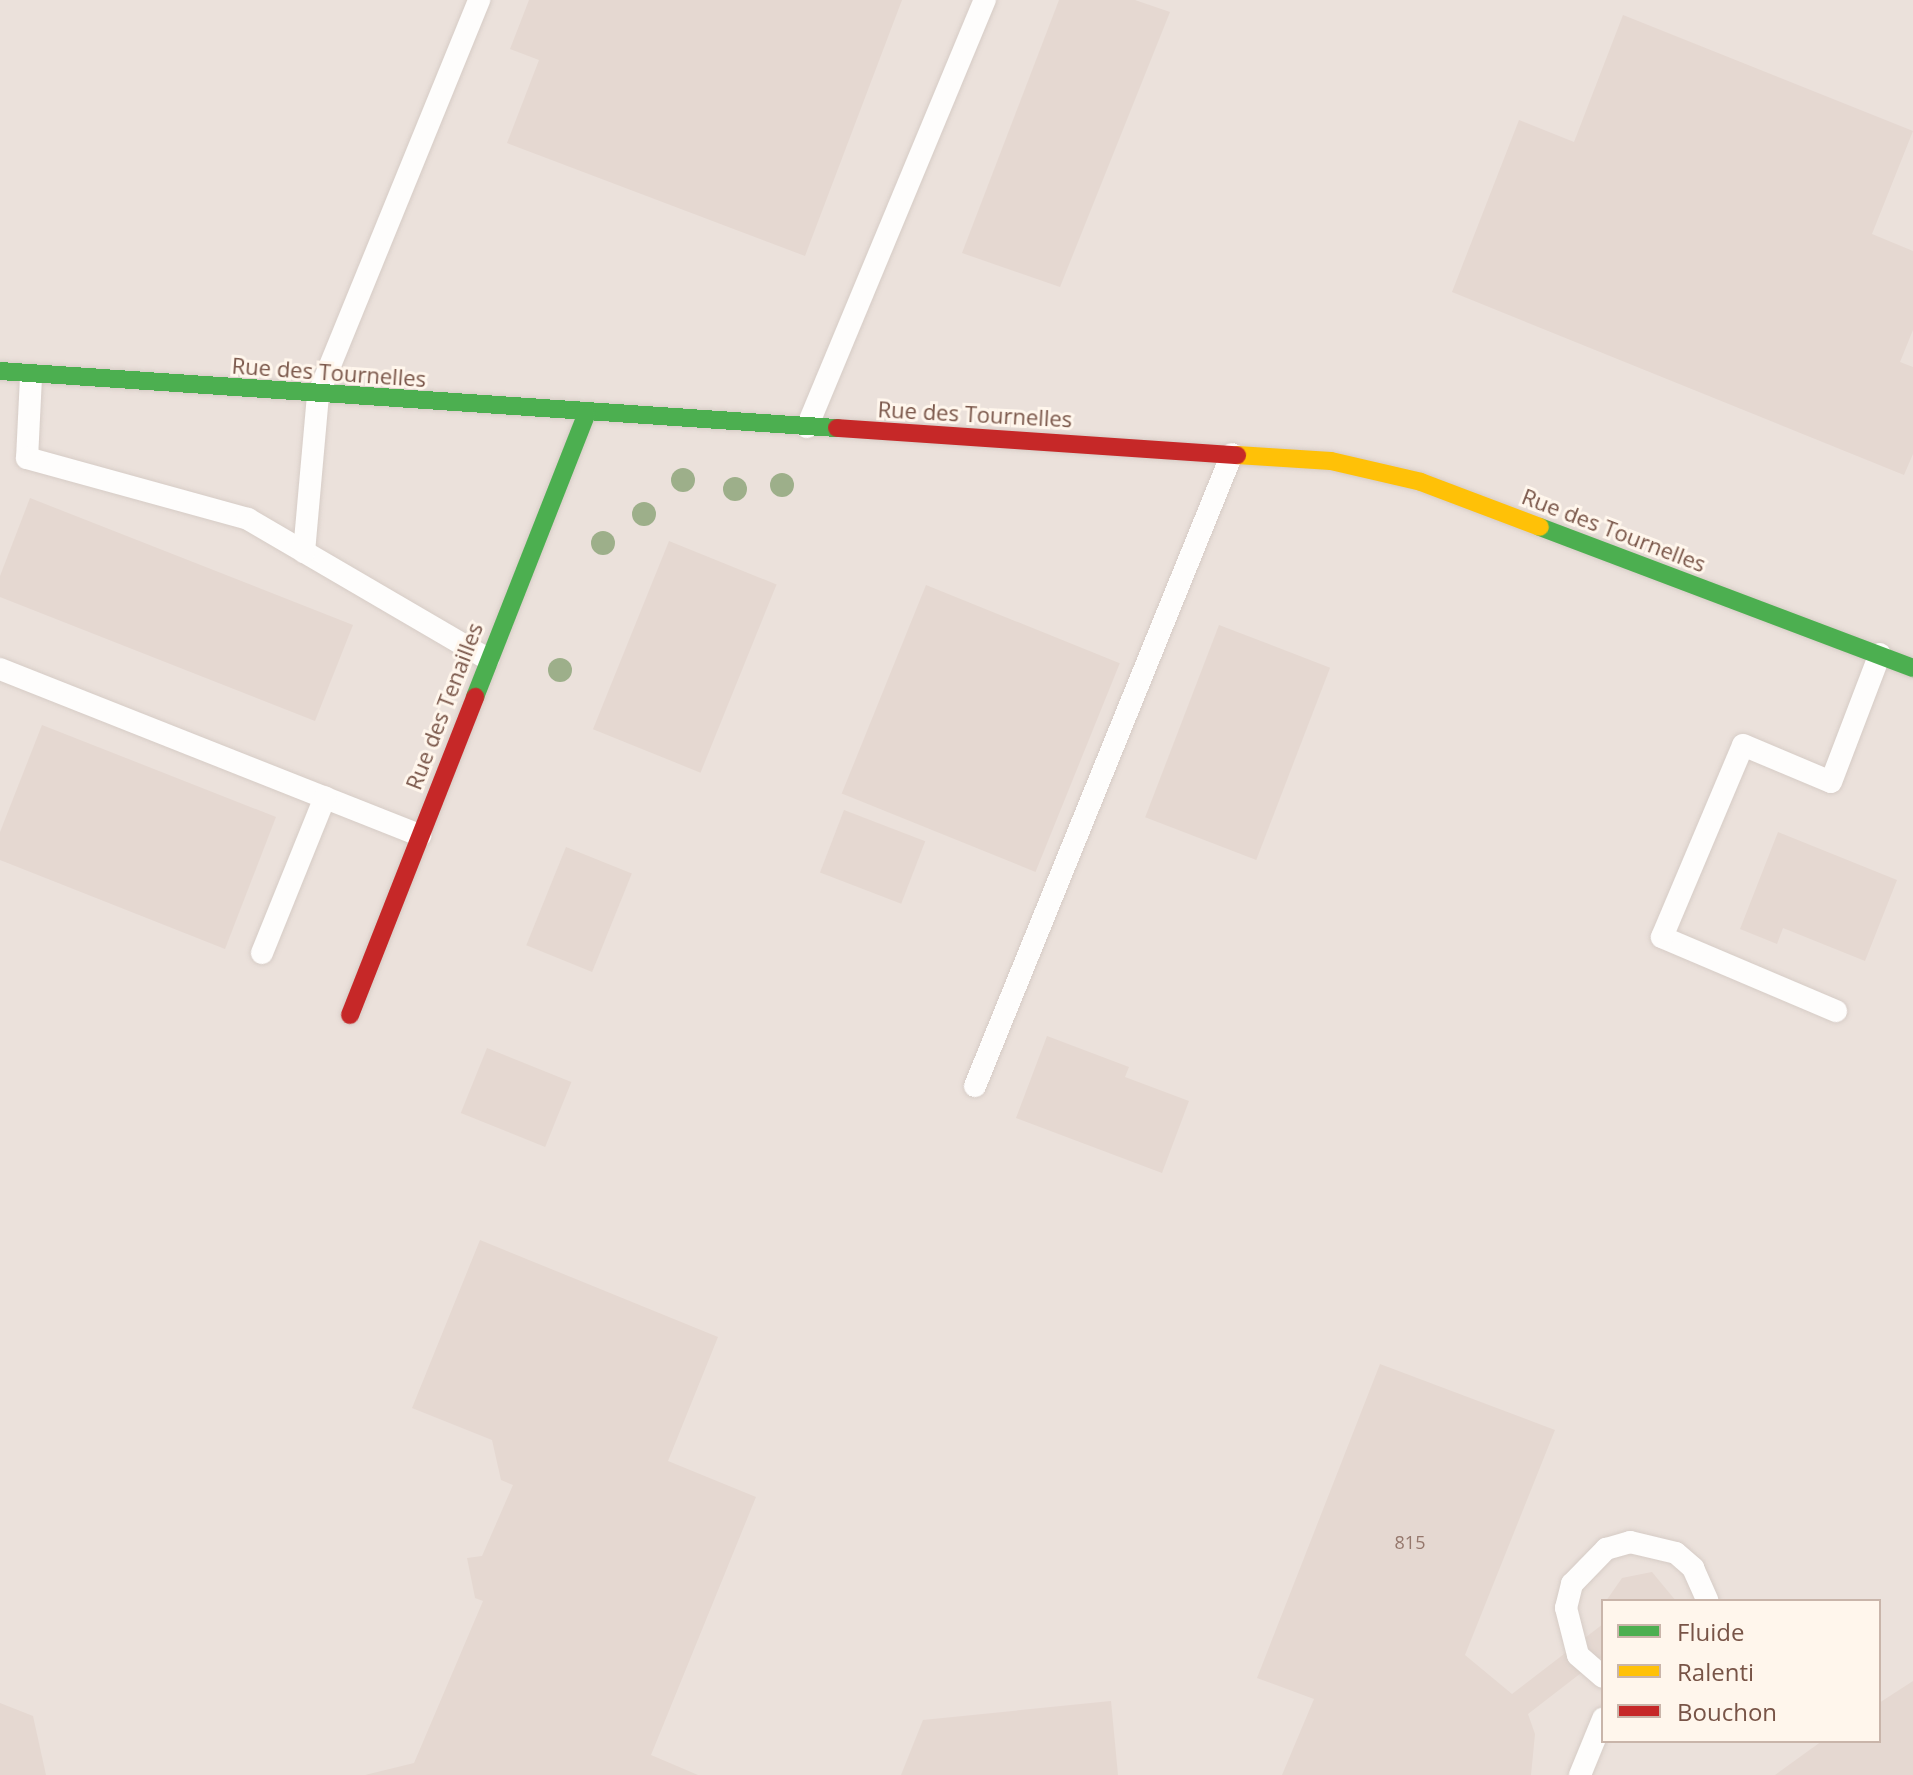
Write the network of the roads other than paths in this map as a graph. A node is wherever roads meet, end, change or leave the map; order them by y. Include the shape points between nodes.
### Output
1 (479, 0) edge
2 (985, 0) edge
3 (0, 371) edge
4 (31, 377) junction
5 (318, 395) junction
6 (586, 415) junction
7 (807, 427) junction
8 (1232, 454) junction
9 (304, 552) junction
10 (1880, 654) junction
11 (488, 659) junction
12 (1913, 668) edge
13 (0, 669) edge
14 (325, 797) junction
15 (420, 835) junction
16 (262, 953) dead end
17 (1836, 1011) dead end
18 (350, 1015) dead end
19 (975, 1086) dead end
20 (1707, 1599) edge
21 (1601, 1674) edge
22 (1601, 1724) edge
23 (1580, 1775) edge

1 - 5 lane
2 - 7 lane
3 - 4 street, Rue des Tournelles
4 - 5 street, Rue des Tournelles
4 - 9 lane via 27,458 248,519
5 - 6 street, Rue des Tournelles
5 - 9 lane
6 - 7 street, Rue des Tournelles
6 - 11 street, Rue des Tenailles
7 - 8 street, Rue des Tournelles
8 - 10 street, Rue des Tournelles via 1331,461 1421,482
8 - 19 lane
9 - 11 lane
10 - 12 street, Rue des Tournelles
10 - 17 lane via 1831,782 1743,745 1662,937
11 - 15 street, Rue des Tenailles
13 - 14 lane
14 - 15 lane
14 - 16 lane
15 - 18 street, Rue des Tenailles
20 - 21 lane via 1693,1568 1654,1544 1630,1542 1586,1564 1572,1584 1568,1632
22 - 23 lane

